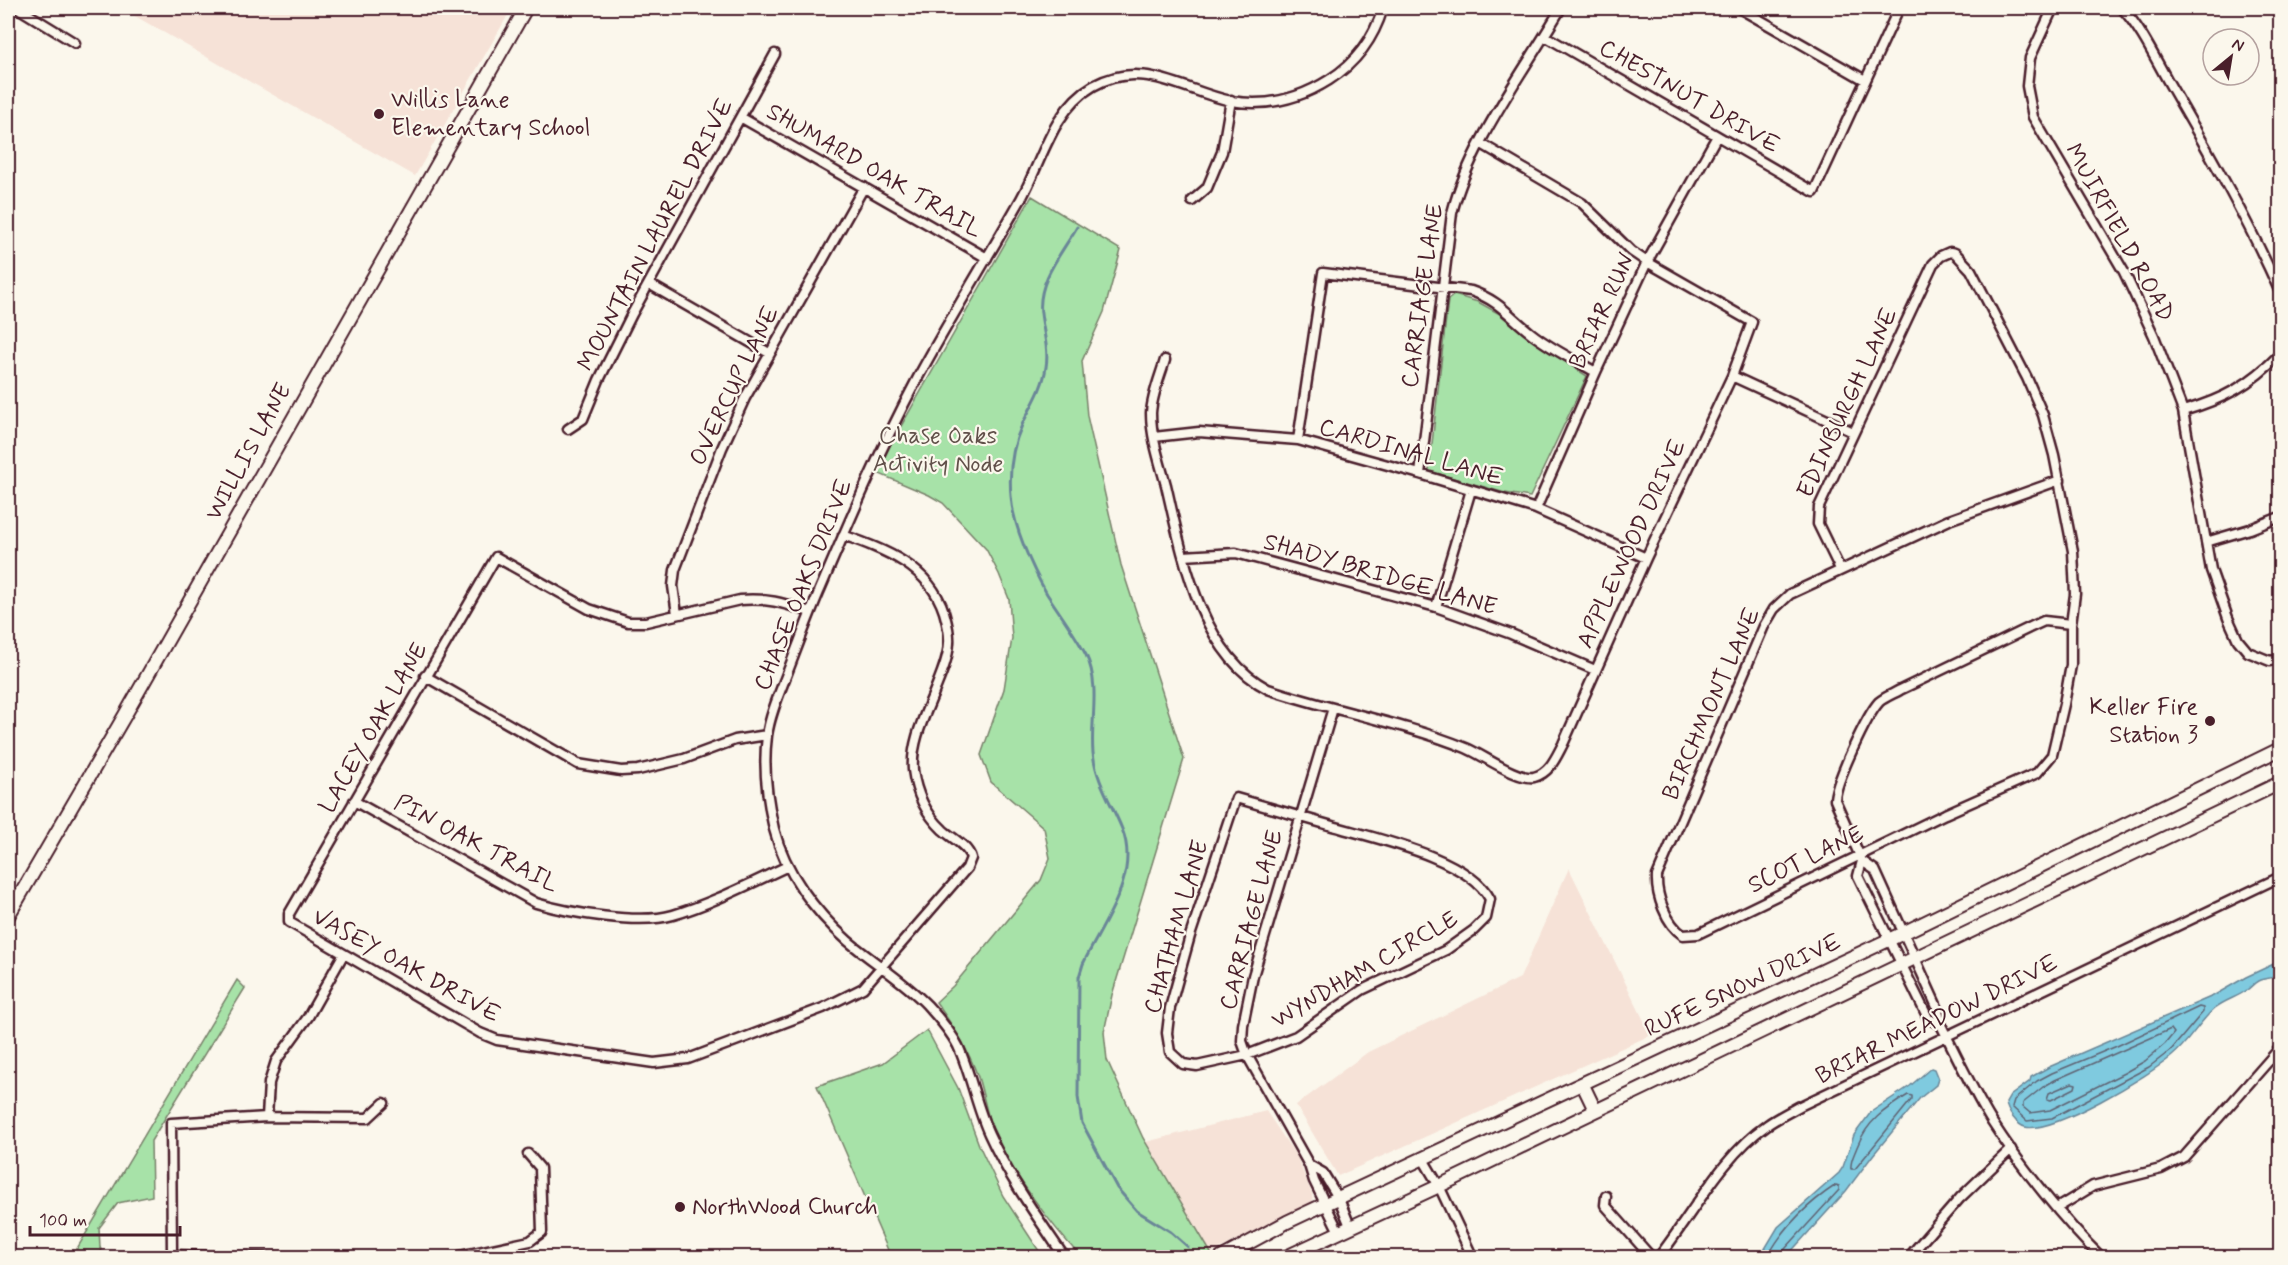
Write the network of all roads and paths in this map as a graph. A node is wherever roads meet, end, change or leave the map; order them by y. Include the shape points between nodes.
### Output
1 (18, 8) edge
2 (526, 8) edge
3 (1383, 8) edge
4 (1561, 8) edge
5 (1739, 8) edge
6 (1899, 8) edge
7 (2053, 8) edge
8 (2122, 8) edge
9 (1545, 36) junction
10 (75, 43) dead end
11 (775, 54) dead end
12 (1865, 80) junction
13 (1231, 100) junction
14 (742, 117) junction
15 (1717, 136) junction
16 (1480, 143) junction
17 (864, 187) junction
18 (1192, 201) dead end
19 (1941, 256) joint
20 (987, 258) junction
21 (1647, 262) junction
22 (650, 284) junction
23 (1443, 288) junction
24 (2280, 292) edge
25 (769, 353) junction
26 (2280, 354) edge
27 (1165, 360) dead end
28 (1596, 372) junction
29 (1732, 376) junction
30 (2183, 411) junction
31 (568, 429) dead end
32 (1853, 432) junction
33 (1154, 437) junction
34 (1298, 440) junction
35 (1420, 474) junction
36 (2060, 480) junction
37 (1471, 490) junction
38 (1536, 509) junction
39 (2280, 517) edge
40 (843, 535) junction
41 (2206, 542) junction
42 (1183, 556) junction
43 (1646, 558) junction
44 (1840, 569) junction
45 (1436, 607) junction
46 (810, 612) junction
47 (677, 614) junction
48 (2071, 624) junction
49 (2280, 659) edge
50 (1595, 670) junction
51 (425, 676) junction
52 (1333, 708) junction
53 (767, 735) junction
54 (2280, 748) edge
55 (2280, 783) edge
56 (354, 801) junction
57 (1300, 817) junction
58 (1861, 858) junction
59 (788, 866) junction
60 (2280, 877) edge
61 (8, 916) edge
62 (288, 919) joint
63 (1905, 933) junction
64 (1683, 935) joint
65 (1890, 940) junction
66 (343, 954) junction
67 (1915, 960) junction
68 (1903, 965) junction
69 (882, 967) junction
70 (1941, 1025) junction
71 (1947, 1036) junction
72 (2280, 1048) edge
73 (1247, 1055) junction
74 (1583, 1084) junction
75 (384, 1103) dead end
76 (1595, 1110) junction
77 (267, 1116) junction
78 (2011, 1149) junction
79 (528, 1154) dead end
80 (1423, 1159) junction
81 (1309, 1165) junction
82 (1439, 1186) junction
83 (1606, 1196) dead end
84 (1339, 1199) junction
85 (1326, 1205) junction
86 (2057, 1208) junction
87 (1345, 1229) junction
88 (281, 1257) edge
89 (450, 1257) edge
90 (1065, 1257) edge
91 (1221, 1257) edge
92 (1284, 1257) edge
93 (1473, 1257) edge
94 (1652, 1257) edge
95 (1658, 1257) edge
96 (1908, 1257) edge
97 (2100, 1257) edge

1 - 10 street
2 - 61 main road, WILLIS LANE
3 - 13 street, CHASE OAKS DRIVE via 1366,45 1345,70 1310,92 1264,103
4 - 9 street, CARRIAGE LANE
5 - 12 street
6 - 12 street
7 - 30 street, MUIRFIELD ROAD via 2030,58 2027,86 2033,117 2124,272
8 - 24 street via 2250,226
9 - 15 street, CHESTNUT DRIVE
9 - 16 street, CARRIAGE LANE
11 - 14 street, MOUNTAIN LAUREL DRIVE
12 - 15 street, CHESTNUT DRIVE via 1814,192
13 - 18 street via 1222,152 1207,188
13 - 20 street, CHASE OAKS DRIVE via 1149,74 1116,76 1091,87 1059,119 1032,179
14 - 17 street, SHUMARD OAK TRAIL
14 - 22 street, MOUNTAIN LAUREL DRIVE
15 - 21 street, BRIAR RUN
16 - 21 street via 1582,204
16 - 23 street, CARRIAGE LANE via 1459,184
17 - 20 street, SHUMARD OAK TRAIL
17 - 25 street, OVERCUP LANE
19 - 32 street, EDINBURGH LANE via 1933,264
19 - 36 street, SCOT LANE via 1955,253 1981,286 2043,415
20 - 40 street, CHASE OAKS DRIVE via 916,383
21 - 28 street, BRIAR RUN
21 - 29 street, APPLEWOOD DRIVE via 1752,322
22 - 25 street
22 - 31 street, MOUNTAIN LAUREL DRIVE via 583,419
23 - 28 street via 1488,297 1537,338
23 - 34 street via 1323,273
23 - 35 street, CARRIAGE LANE
25 - 47 street, OVERCUP LANE via 722,448 679,555 673,586
26 - 30 street via 2245,386 2214,402
27 - 33 street via 1151,413
28 - 38 street, BRIAR RUN
29 - 32 street
29 - 43 street, APPLEWOOD DRIVE
30 - 41 street, MUIRFIELD ROAD
32 - 44 street, EDINBURGH LANE via 1818,516 1818,524
33 - 34 street, CARDINAL LANE via 1199,432
33 - 42 street
34 - 35 street, CARDINAL LANE
35 - 37 street, CARDINAL LANE
36 - 44 street, BIRCHMONT LANE via 1949,520
36 - 48 street, SCOT LANE via 2073,551 2075,594
37 - 38 street, CARDINAL LANE
37 - 45 street
38 - 43 street, CARDINAL LANE
39 - 41 street
40 - 46 street, CHASE OAKS DRIVE
40 - 69 street, VASEY OAK DRIVE via 909,564 940,600 950,630 949,646 918,731 913,767 921,800 971,858 967,868
41 - 49 street, MUIRFIELD ROAD via 2211,570 2238,640 2257,657
42 - 45 street, SHADY BRIDGE LANE via 1236,553
42 - 52 street via 1207,622 1238,667 1262,686
43 - 50 street, APPLEWOOD DRIVE
44 - 64 street, BIRCHMONT LANE via 1790,594 1774,609 1667,850 1657,888 1670,921
45 - 50 street, SHADY BRIDGE LANE
46 - 47 street via 772,599 755,599
46 - 53 street, CHASE OAKS DRIVE
47 - 51 street, LACEY OAK LANE via 646,622 611,617 548,588 496,557
48 - 58 street, SCOT LANE via 2071,665 2056,744 2046,765 2037,773 1945,814
48 - 58 street via 2044,621 1880,702 1835,790 1838,812
50 - 52 street, APPLEWOOD DRIVE via 1555,760 1546,772 1532,777 1517,774 1437,737
51 - 53 street via 578,764 589,766 621,771 653,768 735,740
51 - 56 street, LACEY OAK LANE
52 - 57 street, CARRIAGE LANE
53 - 59 street, CHASE OAKS DRIVE via 765,773 769,800
54 - 63 main road, RUFE SNOW DRIVE
55 - 67 main road, RUFE SNOW DRIVE
56 - 59 street, PIN OAK TRAIL via 536,903 623,918 672,915
56 - 62 street, LACEY OAK LANE
57 - 73 street, CARRIAGE LANE via 1253,975 1243,1025 1242,1041
57 - 73 street, CHATHAM LANE via 1236,798 1170,1008 1170,1052 1183,1064 1197,1066
57 - 73 street, WYNDHAM CIRCLE via 1417,850 1448,865 1485,890 1490,909 1480,924 1446,950 1362,990 1296,1036
58 - 63 street via 1875,870
58 - 64 street, SCOT LANE via 1698,934
58 - 65 street via 1858,876
59 - 69 street, CHASE OAKS DRIVE via 813,904 835,928
60 - 71 street, BRIAR MEADOW DRIVE
62 - 66 street, VASEY OAK DRIVE via 299,930
63 - 65 main road, RUFE SNOW DRIVE
63 - 67 street
65 - 68 street
65 - 74 main road, RUFE SNOW DRIVE
66 - 69 street, VASEY OAK DRIVE via 497,1040 654,1063 688,1059 823,1008 862,988
66 - 77 street via 308,1017 276,1061 269,1083
67 - 68 main road, RUFE SNOW DRIVE
67 - 70 street via 1938,1009
68 - 70 street via 1928,1018
68 - 76 main road, RUFE SNOW DRIVE
69 - 90 street, CHASE OAKS DRIVE via 927,1005 957,1044 997,1150
70 - 71 street
71 - 78 street
71 - 95 street, BRIAR MEADOW DRIVE via 1768,1124 1728,1162
72 - 86 street via 2184,1157 2161,1169 2092,1186
73 - 81 street, CARRIAGE LANE
74 - 76 main road
74 - 80 main road, RUFE SNOW DRIVE
75 - 77 street via 368,1118
76 - 82 main road, RUFE SNOW DRIVE
77 - 88 street via 171,1123 172,1255
78 - 86 street
78 - 96 street via 1960,1198
79 - 89 street via 540,1168 542,1232 530,1241
80 - 82 street
80 - 84 main road, RUFE SNOW DRIVE
81 - 84 street, CARRIAGE LANE via 1323,1173
81 - 85 street, CARRIAGE LANE
82 - 87 main road, RUFE SNOW DRIVE
82 - 93 street
83 - 94 street via 1605,1205
84 - 85 main road, RUFE SNOW DRIVE
84 - 87 street, CARRIAGE LANE
85 - 87 street, CARRIAGE LANE
85 - 91 main road, RUFE SNOW DRIVE
86 - 97 street
87 - 92 main road, RUFE SNOW DRIVE

